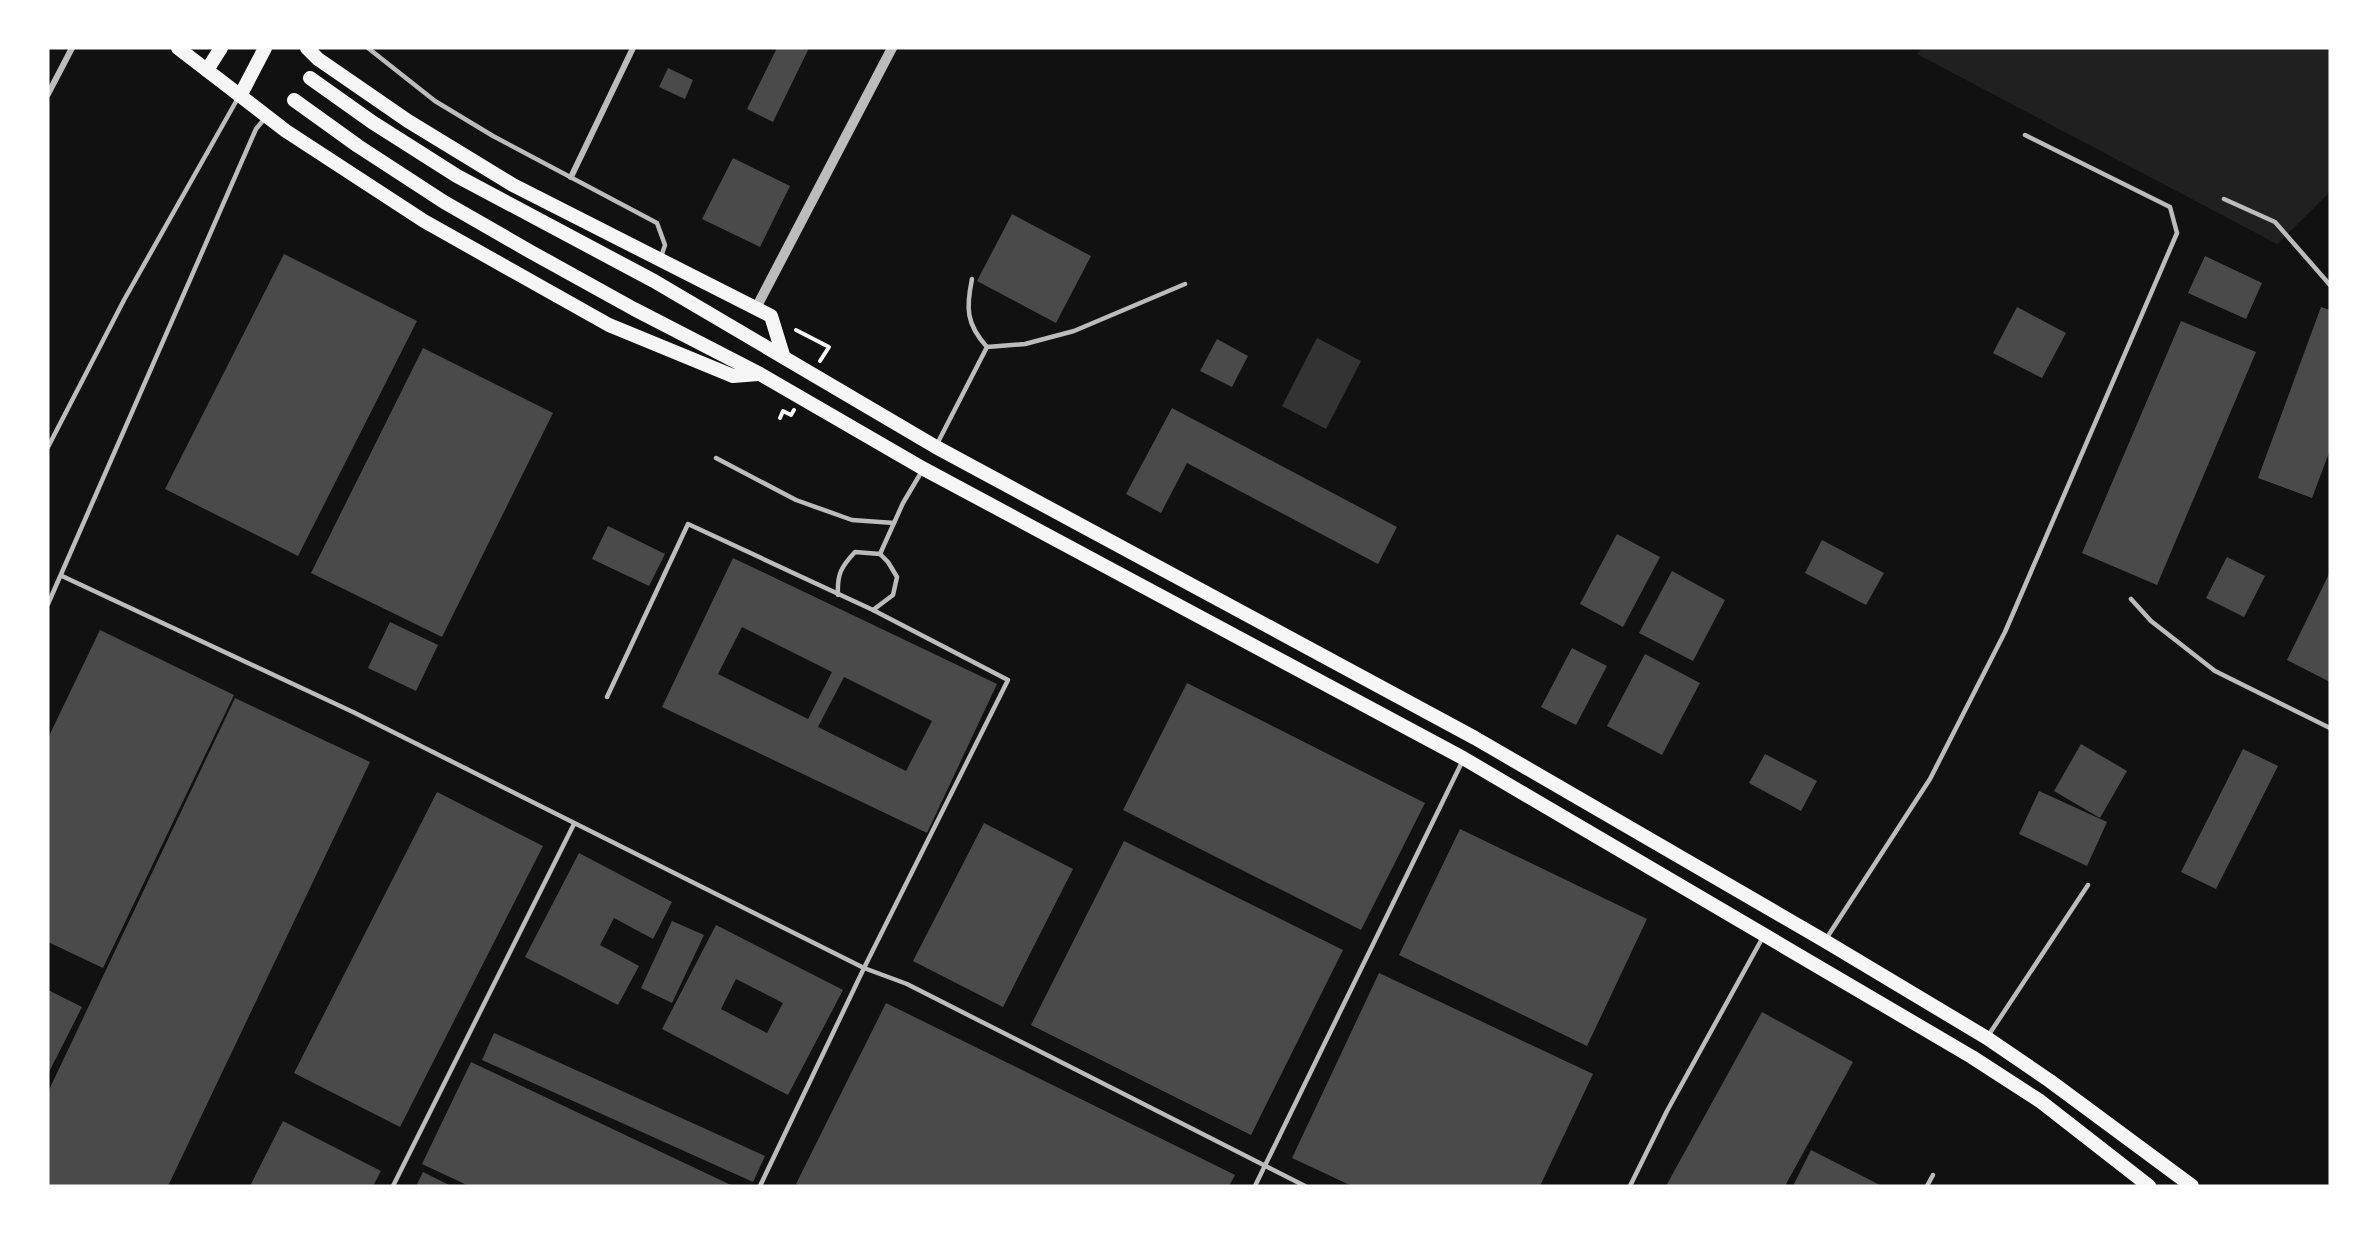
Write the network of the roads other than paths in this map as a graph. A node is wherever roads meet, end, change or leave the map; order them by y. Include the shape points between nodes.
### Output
1 (72, 48) edge
2 (178, 48) edge
3 (221, 48) edge
4 (265, 48) edge
5 (307, 48) edge
6 (368, 48) edge
7 (633, 48) edge
8 (892, 48) edge
9 (207, 70) junction
10 (310, 78) dead end
11 (48, 94) edge
12 (240, 96) junction
13 (294, 100) dead end
14 (266, 116) junction
15 (2025, 135) dead end
16 (571, 177) junction
17 (2224, 199) dead end
18 (660, 260) junction
19 (972, 279) dead end
20 (1185, 284) dead end
21 (2330, 285) edge
22 (756, 308) junction
23 (987, 347) junction
24 (783, 355) junction
25 (760, 374) junction
26 (48, 447) edge
27 (936, 447) junction
28 (716, 458) dead end
29 (924, 469) junction
30 (894, 523) junction
31 (880, 554) junction
32 (62, 576) junction
33 (838, 595) junction
34 (2131, 599) dead end
35 (48, 604) edge
36 (873, 610) junction
37 (607, 697) dead end
38 (2330, 728) edge
39 (1463, 758) junction
40 (574, 824) junction
41 (2088, 885) dead end
42 (1764, 934) junction
43 (1824, 941) junction
44 (864, 968) junction
45 (1987, 1038) junction
46 (1264, 1166) junction
47 (1933, 1175) dead end
48 (393, 1186) edge
49 (760, 1186) edge
50 (1255, 1186) edge
51 (1305, 1186) edge
52 (1630, 1186) edge
53 (1927, 1186) edge
54 (2149, 1186) edge
55 (2192, 1186) edge

1 - 11 street
2 - 9 main road
3 - 9 main road
4 - 12 main road
5 - 18 main road via 452,149 513,185
6 - 16 lane via 435,101
7 - 16 street
8 - 22 street
9 - 12 main road
10 - 24 main road via 457,176
12 - 14 main road
12 - 26 lane via 129,290
13 - 25 main road via 444,202 634,309
14 - 25 main road via 424,221 609,325 733,376
14 - 32 lane via 256,129
15 - 43 lane via 2170,207 2177,233 2005,632 1930,778
16 - 18 lane via 657,223 665,245
17 - 21 lane via 2275,222
18 - 22 main road
19 - 23 lane via 967,303 975,333
20 - 23 lane via 1074,331 1025,344
22 - 24 main road via 771,316
23 - 27 lane
24 - 27 main road
25 - 29 main road
27 - 43 main road via 1475,738
28 - 30 lane via 796,500 852,520
29 - 30 lane
29 - 39 main road
30 - 31 lane
31 - 33 lane via 855,552 841,567
31 - 36 lane via 897,577 893,595
32 - 35 lane
32 - 40 lane via 353,712
33 - 36 lane
33 - 37 lane via 688,524
34 - 38 lane via 2151,621 2216,671
36 - 44 lane via 1008,680
39 - 42 main road
39 - 46 lane
40 - 44 lane
40 - 48 lane
41 - 45 lane
42 - 52 lane
42 - 54 main road via 2040,1101
43 - 45 main road
44 - 46 lane via 907,984
44 - 49 lane
45 - 55 main road
46 - 50 lane
46 - 51 lane
47 - 53 lane

